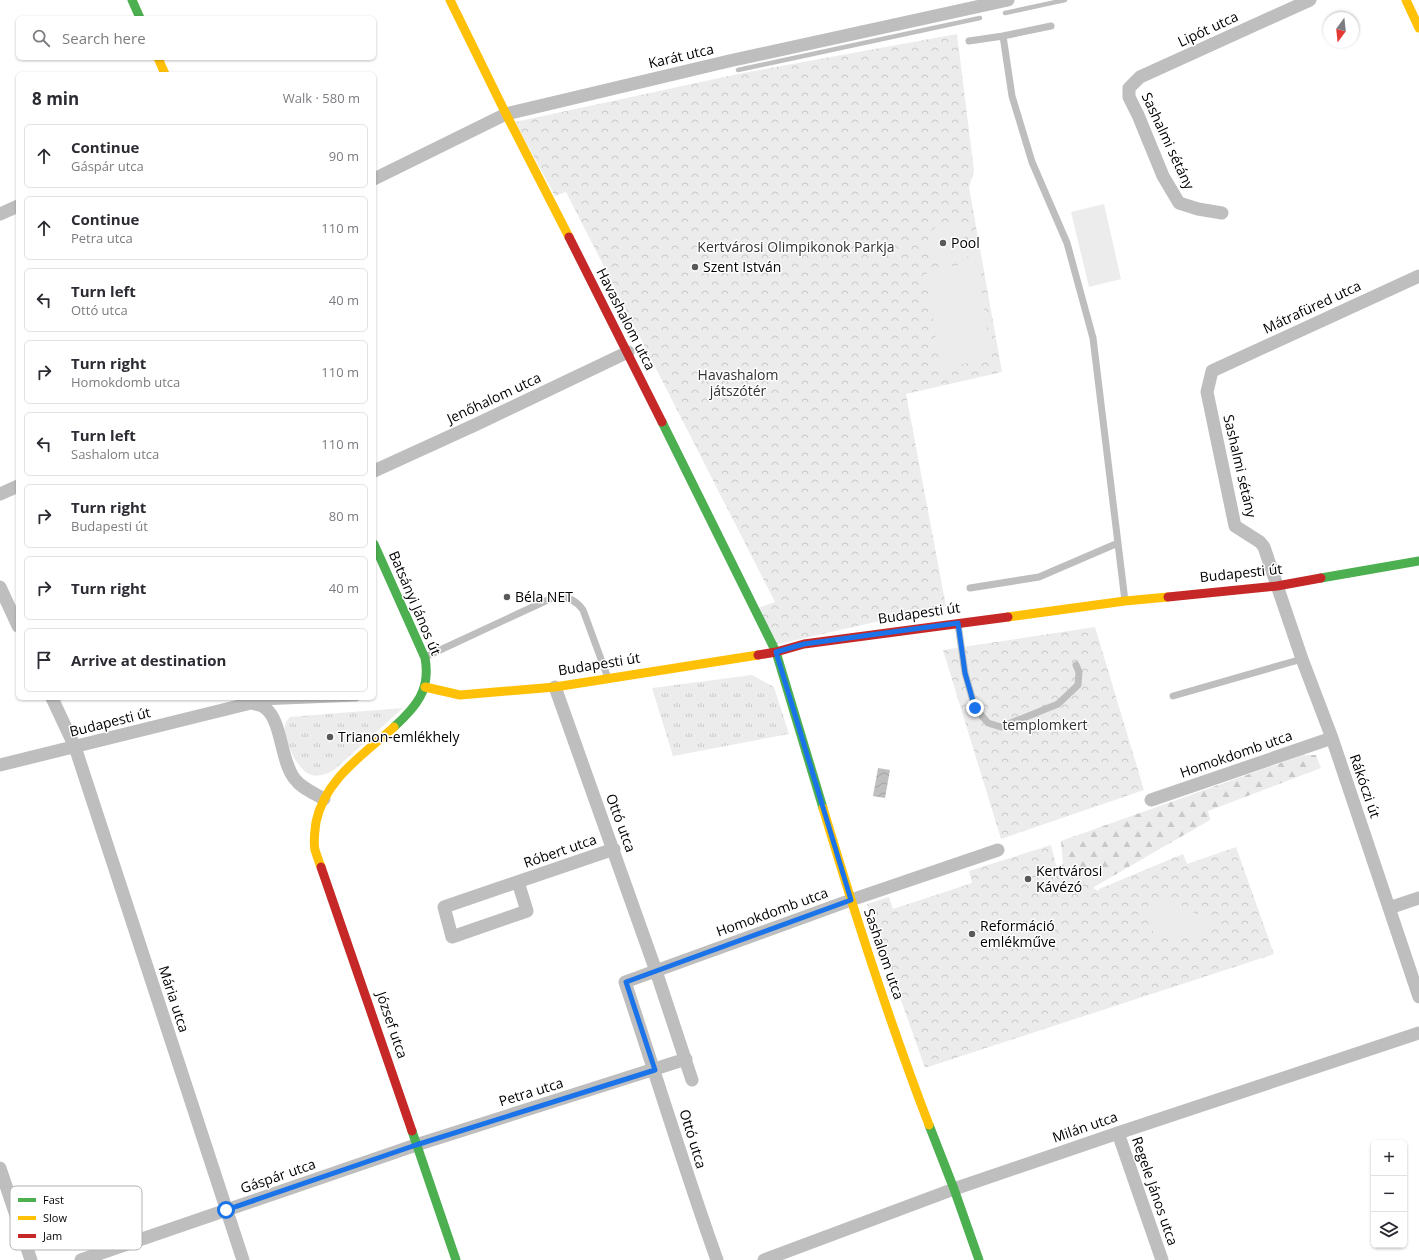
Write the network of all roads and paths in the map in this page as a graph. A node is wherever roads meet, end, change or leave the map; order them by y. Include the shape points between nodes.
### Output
1 (132, 0) edge
2 (450, 0) edge
3 (1008, 0) edge
4 (1310, 0) edge
5 (1406, 0) edge
6 (139, 16) edge
7 (1051, 26) dead end
8 (1419, 28) edge
9 (1003, 36) junction
10 (969, 41) dead end
11 (159, 60) edge
12 (164, 72) edge
13 (1140, 77) joint
14 (506, 114) junction
15 (376, 177) edge
16 (16, 207) edge
17 (1222, 213) dead end
18 (0, 214) edge
19 (1419, 276) edge
20 (628, 352) junction
21 (1220, 368) joint
22 (376, 470) edge
23 (16, 487) edge
24 (0, 494) edge
25 (1118, 543) junction
26 (376, 548) edge
27 (1419, 561) edge
28 (1277, 586) junction
29 (0, 587) edge
30 (970, 588) dead end
31 (1125, 601) junction
32 (16, 622) edge
33 (958, 623) junction
34 (776, 652) junction
35 (425, 658) junction
36 (1302, 659) junction
37 (1076, 665) dead end
38 (608, 678) junction
39 (554, 687) junction
40 (423, 692) junction
41 (1173, 696) dead end
42 (53, 700) edge
43 (314, 700) edge
44 (251, 703) junction
45 (1332, 738) junction
46 (75, 747) junction
47 (0, 765) edge
48 (324, 799) junction
49 (1151, 800) dead end
50 (614, 849) junction
51 (998, 850) dead end
52 (518, 882) junction
53 (1419, 898) edge
54 (851, 900) junction
55 (1389, 908) junction
56 (656, 971) junction
57 (626, 982) joint
58 (1419, 997) edge
59 (1419, 1033) edge
60 (686, 1059) junction
61 (655, 1070) junction
62 (692, 1080) dead end
63 (1118, 1133) junction
64 (416, 1145) junction
65 (0, 1168) edge
66 (954, 1189) junction
67 (10, 1198) edge
68 (226, 1210) junction
69 (142, 1239) edge
70 (28, 1250) edge
71 (110, 1250) edge
72 (31, 1260) edge
73 (81, 1260) edge
74 (243, 1260) edge
75 (456, 1260) edge
76 (717, 1260) edge
77 (764, 1260) edge
78 (979, 1260) edge
79 (1162, 1260) edge

1 - 6 street
2 - 14 street, Havashalom utca
3 - 14 street, Karát utca via 729,61
4 - 13 street, Lipót utca
5 - 8 street
7 - 9 lane
9 - 10 lane
9 - 25 lane via 1012,96 1032,162 1067,243 1092,338
11 - 12 street
13 - 17 street, Sashalmi sétány via 1129,88 1129,97 1163,176 1179,203
14 - 15 street, Karát utca
14 - 20 street, Havashalom utca
16 - 18 street
19 - 21 street, Mátrafüred utca
20 - 22 street, Jenőhalom utca
20 - 34 street, Havashalom utca
21 - 28 street, Sashalmi sétány via 1212,371 1207,392 1235,526 1260,542
23 - 24 street
25 - 30 lane via 1038,577
25 - 31 lane
26 - 35 street, Batsányi János út
27 - 28 street, Budapesti út
28 - 31 street, Budapesti út
28 - 36 street, Rákóczi út
29 - 32 street
31 - 33 street, Budapesti út
33 - 34 street, Budapesti út via 804,644
33 - 37 lane via 965,673 975,708 988,723 1001,727 1058,704 1078,684 1080,672
34 - 38 street, Budapesti út
34 - 54 street, Sashalom utca
35 - 38 lane via 559,596 576,601 583,610
35 - 40 street, Batsányi János út via 428,673
36 - 41 lane
36 - 45 street, Rákóczi út
38 - 39 street, Budapesti út
39 - 40 street, Budapesti út via 460,695
39 - 50 street, Ottó utca
40 - 48 street, József utca via 402,720 344,772
42 - 46 street, Mária utca
43 - 44 lane
44 - 46 street, Budapesti út
44 - 48 street via 265,707 274,718 283,755 294,779
45 - 49 street, Homokdomb utca
45 - 55 street, Rákóczi út
46 - 47 street, Budapesti út
46 - 68 street, Mária utca
48 - 64 street, József utca via 315,830 315,849
50 - 52 street, Róbert utca
50 - 56 street, Ottó utca
51 - 54 street, Homokdomb utca
52 - 52 street, Róbert utca via 527,911 452,937 444,908
53 - 55 street
54 - 56 street, Homokdomb utca
54 - 66 street, Sashalom utca via 908,1070
55 - 58 street, Rákóczi út
56 - 57 street, Homokdomb utca
56 - 60 street, Ottó utca
57 - 61 street, Ottó utca
59 - 63 street, Milán utca
60 - 61 street, Petra utca
60 - 62 street, Ottó utca
61 - 64 street, Petra utca
61 - 76 street, Ottó utca via 692,1190
63 - 66 street, Milán utca
63 - 79 street, Regele János utca
64 - 68 street, Gáspár utca
64 - 75 street, József utca
65 - 67 street
66 - 77 street, Milán utca
66 - 78 street, Sashalom utca
68 - 69 street, Gáspár utca
68 - 74 street, Mária utca
70 - 72 street
71 - 73 street, Gáspár utca

